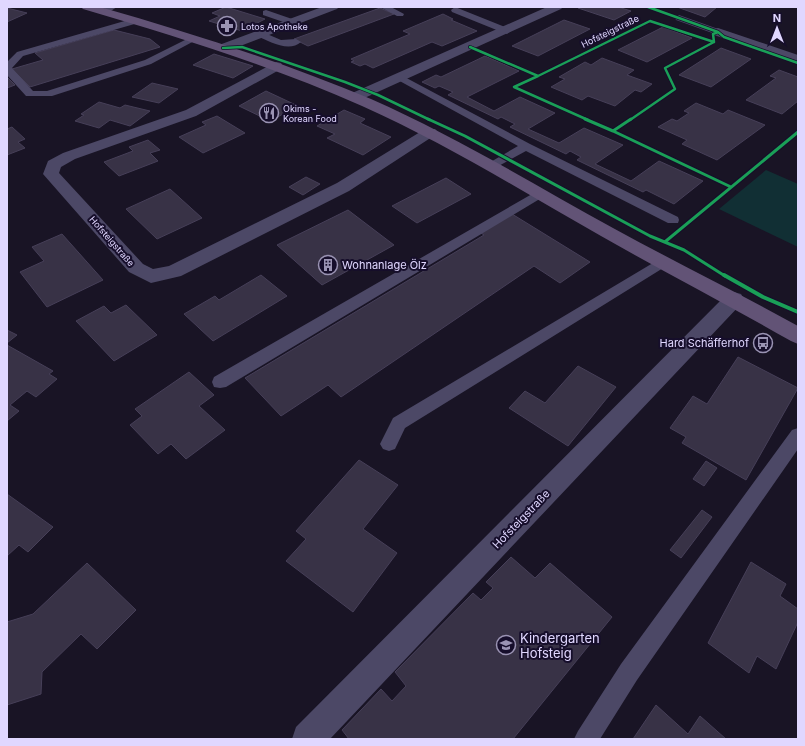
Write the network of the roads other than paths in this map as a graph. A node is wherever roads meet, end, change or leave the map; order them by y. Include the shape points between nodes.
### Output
1 (87, 7) edge
2 (333, 7) edge
3 (384, 7) edge
4 (557, 7) edge
5 (108, 9) edge
6 (455, 10) dead end
7 (266, 13) dead end
8 (400, 14) dead end
9 (678, 18) dead end
10 (135, 21) junction
11 (292, 22) junction
12 (507, 30) junction
13 (718, 32) joint
14 (260, 34) junction
15 (194, 39) junction
16 (296, 42) dead end
17 (223, 48) junction
18 (798, 59) edge
19 (276, 66) junction
20 (7, 68) edge
21 (399, 77) junction
22 (355, 97) junction
23 (430, 132) junction
24 (526, 146) junction
25 (491, 166) junction
26 (539, 194) junction
27 (673, 220) dead end
28 (663, 262) junction
29 (734, 299) junction
30 (798, 336) edge
31 (220, 382) dead end
32 (798, 435) edge
33 (389, 444) dead end
34 (308, 739) edge
35 (586, 739) edge

1 - 5 main road
2 - 11 street
3 - 8 lane
4 - 12 street
5 - 10 main road
6 - 12 lane
7 - 11 lane
9 - 13 lane
10 - 15 main road
10 - 20 lane via 20,54
11 - 14 street
12 - 21 street
13 - 18 street
14 - 16 lane via 280,43
14 - 17 street
15 - 17 main road
15 - 20 lane via 148,62 48,94 30,94
17 - 19 main road
19 - 22 main road
19 - 23 street, Hofsteigstraße via 191,113 69,156 54,164 52,174 136,268 151,276 174,271 283,218 343,187
21 - 22 street
21 - 24 lane
22 - 23 main road
23 - 25 main road
24 - 25 lane
24 - 27 lane
25 - 26 main road
26 - 28 main road
26 - 31 lane
28 - 29 main road
28 - 33 lane via 399,423
29 - 30 main road
29 - 34 street, Hofsteigstraße
32 - 35 lane via 629,672

